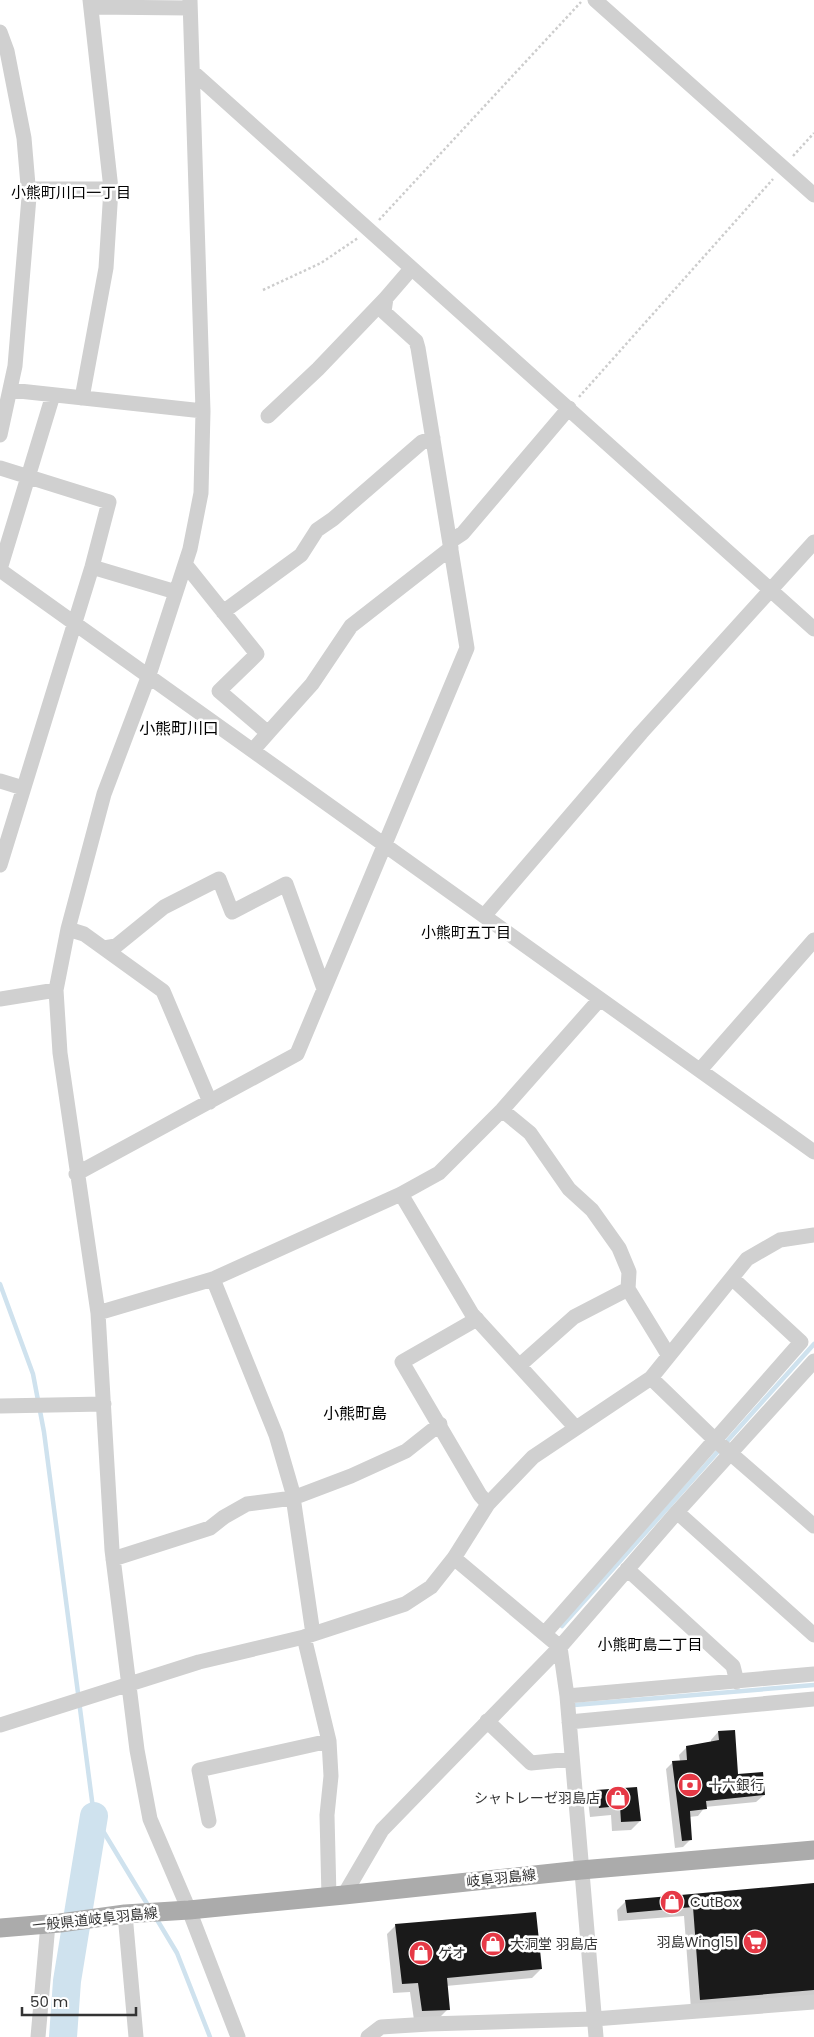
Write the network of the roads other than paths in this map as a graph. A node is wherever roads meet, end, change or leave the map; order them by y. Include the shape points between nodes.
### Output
1 (595, 0) edge
2 (90, 3) edge
3 (190, 4) edge
4 (0, 32) edge
5 (194, 73) junction
6 (29, 189) junction
7 (111, 189) junction
8 (814, 195) edge
9 (411, 269) junction
10 (386, 298) junction
11 (10, 390) junction
12 (53, 395) junction
13 (82, 398) junction
14 (569, 408) junction
15 (203, 411) junction
16 (268, 416) dead end
17 (0, 435) edge
18 (433, 438) junction
19 (0, 468) edge
20 (28, 476) junction
21 (814, 542) edge
22 (451, 544) junction
23 (185, 564) junction
24 (92, 567) junction
25 (1, 573) edge
26 (770, 590) junction
27 (176, 592) junction
28 (223, 612) junction
29 (74, 622) junction
30 (814, 629) edge
31 (149, 675) junction
32 (268, 732) junction
33 (253, 750) junction
34 (0, 781) edge
35 (23, 788) junction
36 (385, 845) junction
37 (0, 865) edge
38 (484, 916) junction
39 (68, 929) junction
40 (814, 940) edge
41 (104, 948) junction
42 (324, 989) junction
43 (56, 990) junction
44 (0, 999) edge
45 (600, 999) junction
46 (700, 1070) junction
47 (210, 1102) junction
48 (502, 1110) junction
49 (814, 1152) edge
50 (76, 1174) junction
51 (401, 1194) junction
52 (814, 1235) edge
53 (212, 1279) junction
54 (733, 1279) junction
55 (628, 1289) junction
56 (98, 1313) junction
57 (477, 1319) junction
58 (810, 1351) edge
59 (669, 1356) junction
60 (520, 1365) junction
61 (650, 1378) junction
62 (104, 1404) junction
63 (0, 1406) edge
64 (440, 1424) junction
65 (576, 1428) junction
66 (722, 1446) junction
67 (293, 1498) junction
68 (488, 1504) junction
69 (676, 1512) junction
70 (814, 1526) edge
71 (640, 1539) junction
72 (454, 1558) junction
73 (113, 1559) junction
74 (627, 1569) junction
75 (545, 1633) junction
76 (308, 1635) junction
77 (814, 1635) edge
78 (560, 1647) junction
79 (814, 1674) edge
80 (737, 1682) junction
81 (128, 1684) junction
82 (567, 1696) junction
83 (814, 1698) edge
84 (487, 1721) junction
85 (569, 1722) junction
86 (0, 1724) edge
87 (329, 1741) junction
88 (572, 1759) junction
89 (209, 1821) dead end
90 (814, 1850) edge
91 (580, 1870) junction
92 (337, 1896) junction
93 (181, 1911) junction
94 (129, 1914) junction
95 (54, 1924) junction
96 (0, 1928) edge
97 (814, 2002) edge
98 (594, 2019) junction
99 (38, 2037) edge
100 (136, 2037) edge
101 (238, 2037) edge
102 (368, 2037) edge
103 (596, 2037) edge

1 - 8 street
2 - 3 street
2 - 7 street
3 - 5 street
4 - 6 street via 7,51 24,138
5 - 9 street
5 - 15 street
6 - 7 street
6 - 11 street via 15,366
7 - 13 street via 106,268
9 - 10 street
9 - 14 street
10 - 16 street
10 - 18 street via 384,312 416,340
11 - 12 street
11 - 17 street
12 - 13 street
12 - 20 street
13 - 15 street
14 - 22 street
14 - 26 street
15 - 23 street via 201,493
18 - 22 street
18 - 28 street via 422,442 317,530 301,555
19 - 20 street
20 - 24 street via 109,502
20 - 25 street
21 - 26 street
22 - 32 street via 351,626 312,684
22 - 36 street via 468,648
23 - 27 street
23 - 28 street
24 - 27 street
24 - 29 street
25 - 29 street
26 - 30 street
26 - 38 street via 641,733
27 - 31 street
28 - 32 street via 257,654 219,691
29 - 31 street
29 - 35 street
31 - 33 street
31 - 39 street via 104,794
32 - 33 street
33 - 36 street
34 - 35 street
35 - 37 street
36 - 38 street
36 - 42 street
38 - 45 street
39 - 41 street via 84,934
39 - 43 street
40 - 46 street
41 - 42 street via 116,946 164,907 219,879 232,912 286,884
41 - 47 street via 163,991
42 - 47 street via 297,1054
43 - 44 street
43 - 50 street via 60,1053
45 - 46 street
45 - 48 street
46 - 49 street
47 - 50 street
48 - 51 street via 440,1173
48 - 55 street via 530,1133 569,1189 592,1210 619,1248 629,1272
50 - 56 street
51 - 53 street
51 - 57 street
52 - 54 street via 780,1240 747,1259
53 - 56 street
53 - 67 street via 276,1435
54 - 58 street
54 - 59 street
55 - 59 street
55 - 60 street via 574,1317
56 - 62 street
57 - 60 street
57 - 64 street via 402,1362
58 - 66 street
58 - 66 street
59 - 61 street
60 - 65 street
61 - 65 street
61 - 66 street
62 - 63 street
62 - 73 street
64 - 67 street via 406,1451
64 - 68 street
65 - 68 street via 533,1457
66 - 69 street
66 - 70 street
66 - 71 street
67 - 73 street via 247,1504 210,1528
67 - 76 street
68 - 72 street
69 - 71 street
69 - 77 street
71 - 74 street
71 - 75 street
72 - 75 street
72 - 76 street via 430,1587 405,1604
73 - 81 street
74 - 78 street
74 - 80 street via 733,1666
75 - 78 street
76 - 81 street via 199,1662
76 - 87 street
78 - 82 street
78 - 84 street
79 - 80 street
80 - 82 street
81 - 86 street
81 - 93 street via 150,1820
82 - 85 street
83 - 85 street
84 - 88 street via 531,1763
84 - 92 street via 382,1830
85 - 88 street
87 - 89 street via 199,1770
87 - 92 street via 331,1776 327,1824
88 - 91 street
90 - 91 main road, 岐阜羽島線
91 - 92 main road, 岐阜羽島線
91 - 98 street
92 - 93 main road, 岐阜羽島線
93 - 94 main road, 一般県道岐阜羽島線
93 - 101 street
94 - 95 main road, 一般県道岐阜羽島線
94 - 100 street
95 - 96 main road, 一般県道岐阜羽島線
95 - 99 street
97 - 98 street
98 - 102 street via 429,2024 381,2028
98 - 103 street

